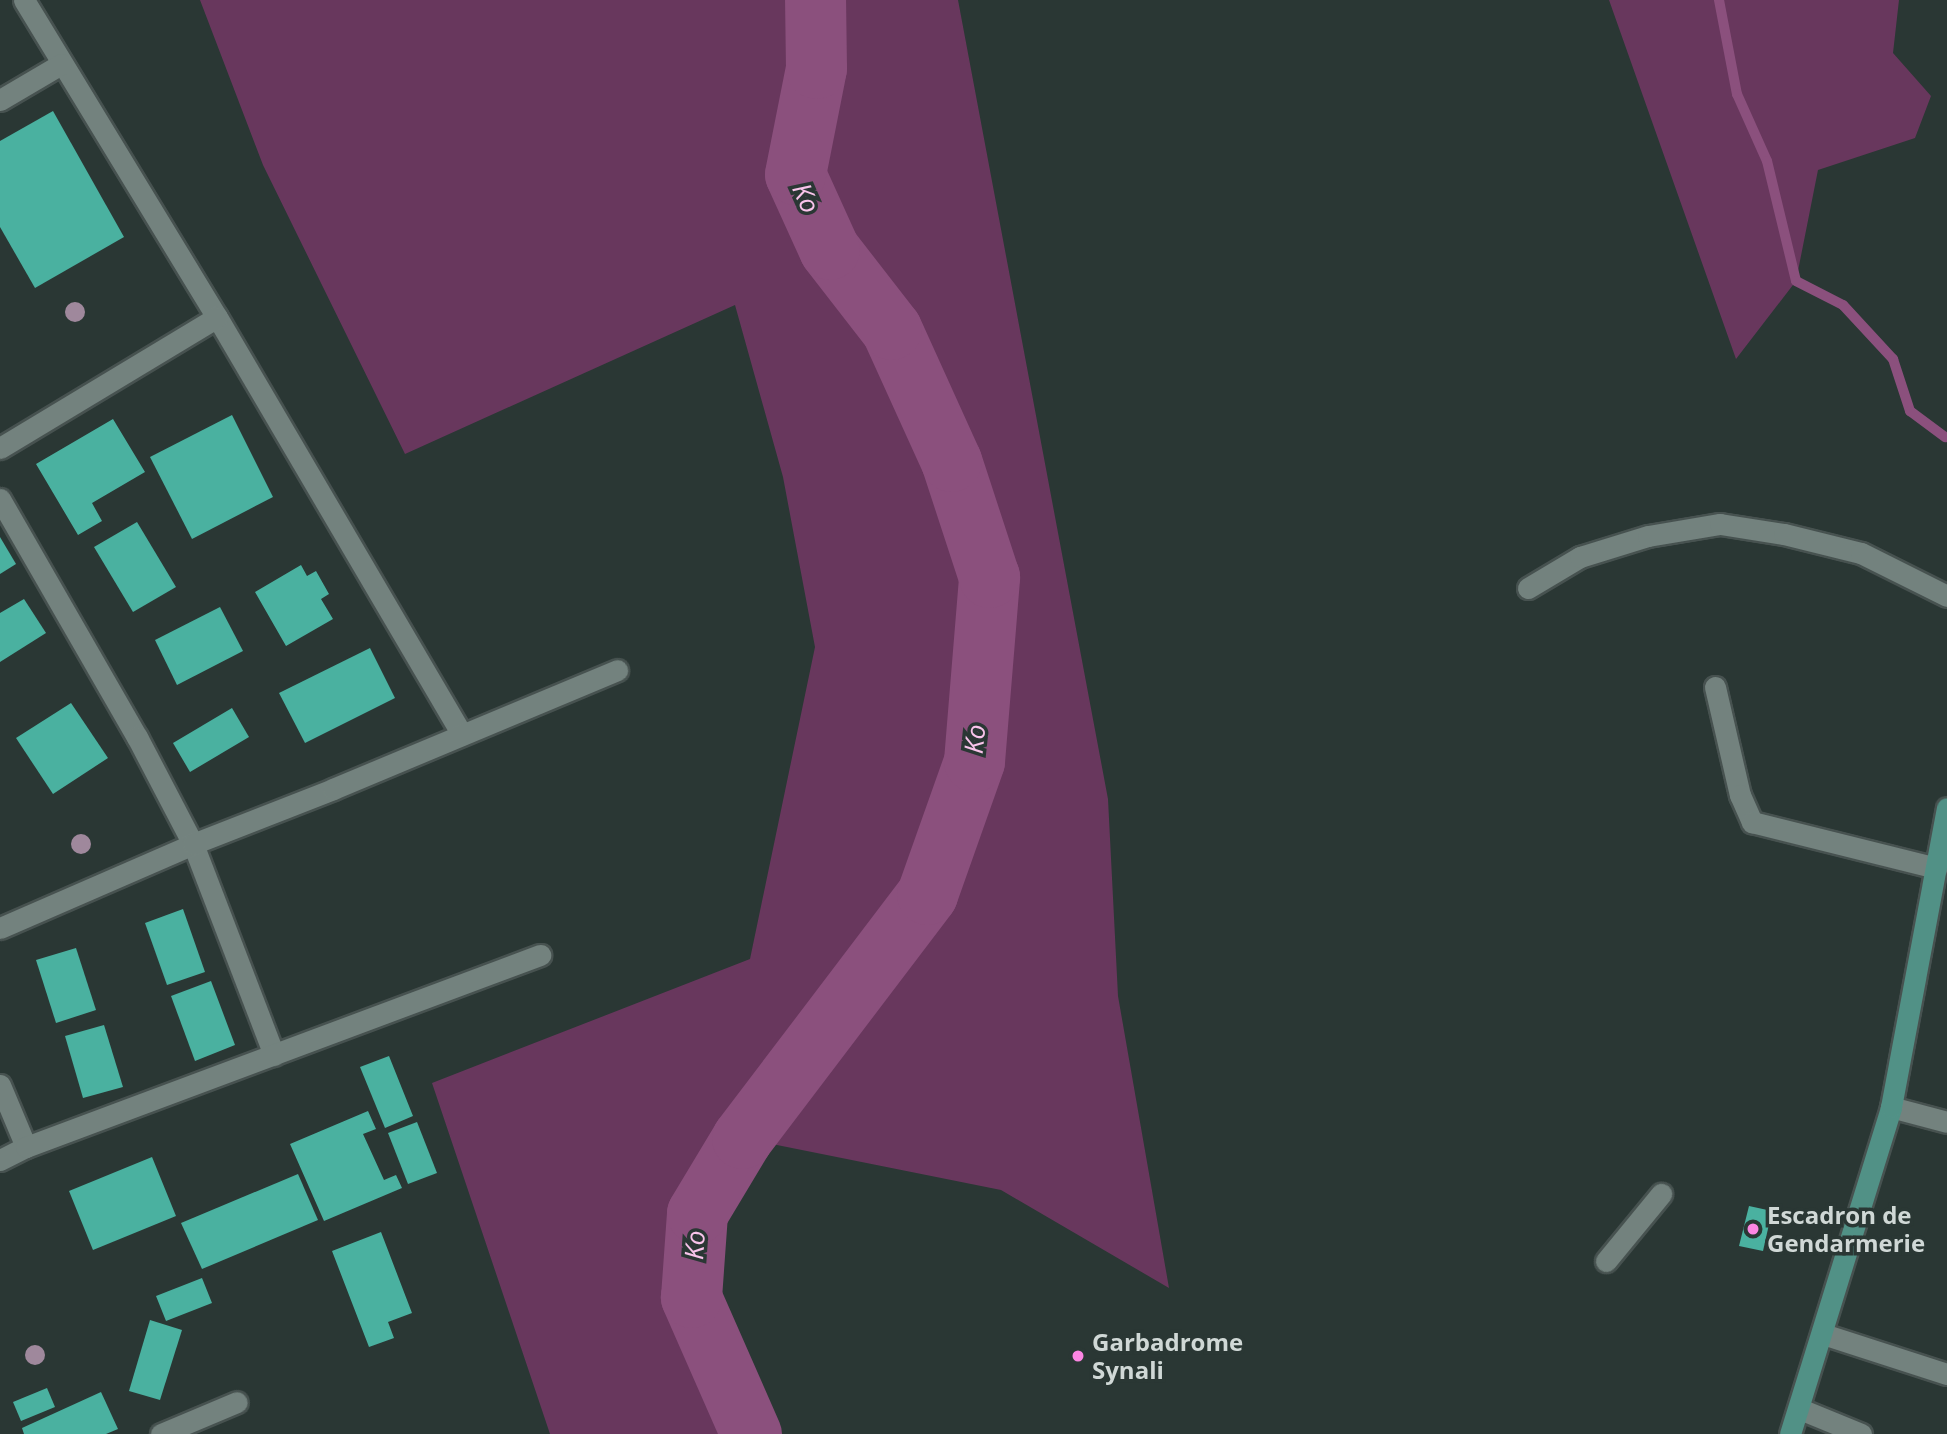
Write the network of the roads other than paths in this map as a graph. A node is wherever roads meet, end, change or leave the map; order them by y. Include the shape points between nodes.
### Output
1 (24, 0) edge
2 (61, 64) junction
3 (0, 100) edge
4 (217, 317) junction
5 (0, 448) edge
6 (0, 499) edge
7 (1528, 588) dead end
8 (1947, 596) edge
9 (617, 670) dead end
10 (1715, 687) dead end
11 (462, 734) junction
12 (1947, 808) edge
13 (193, 844) junction
14 (1936, 868) junction
15 (0, 928) edge
16 (540, 955) dead end
17 (274, 1055) junction
18 (0, 1085) edge
19 (1891, 1107) junction
20 (1947, 1122) edge
21 (26, 1147) junction
22 (0, 1160) edge
23 (1661, 1195) dead end
24 (1606, 1261) dead end
25 (1823, 1334) junction
26 (1947, 1374) edge
27 (237, 1402) dead end
28 (1800, 1409) junction
29 (161, 1434) edge
30 (1790, 1434) edge
31 (1861, 1434) edge

1 - 2 street
2 - 3 street
2 - 4 street
4 - 5 street
4 - 11 street
6 - 13 street via 131,726
7 - 8 street via 1580,557 1648,536 1720,524 1861,553
9 - 11 street
10 - 14 street via 1740,795 1752,822
11 - 13 street
12 - 14 main road
13 - 15 street
13 - 17 street
14 - 19 main road
16 - 17 street
17 - 21 street
18 - 21 street
19 - 20 street
19 - 25 main road
21 - 22 street
23 - 24 street
25 - 26 street
25 - 28 main road
27 - 29 street
28 - 30 main road
28 - 31 street

